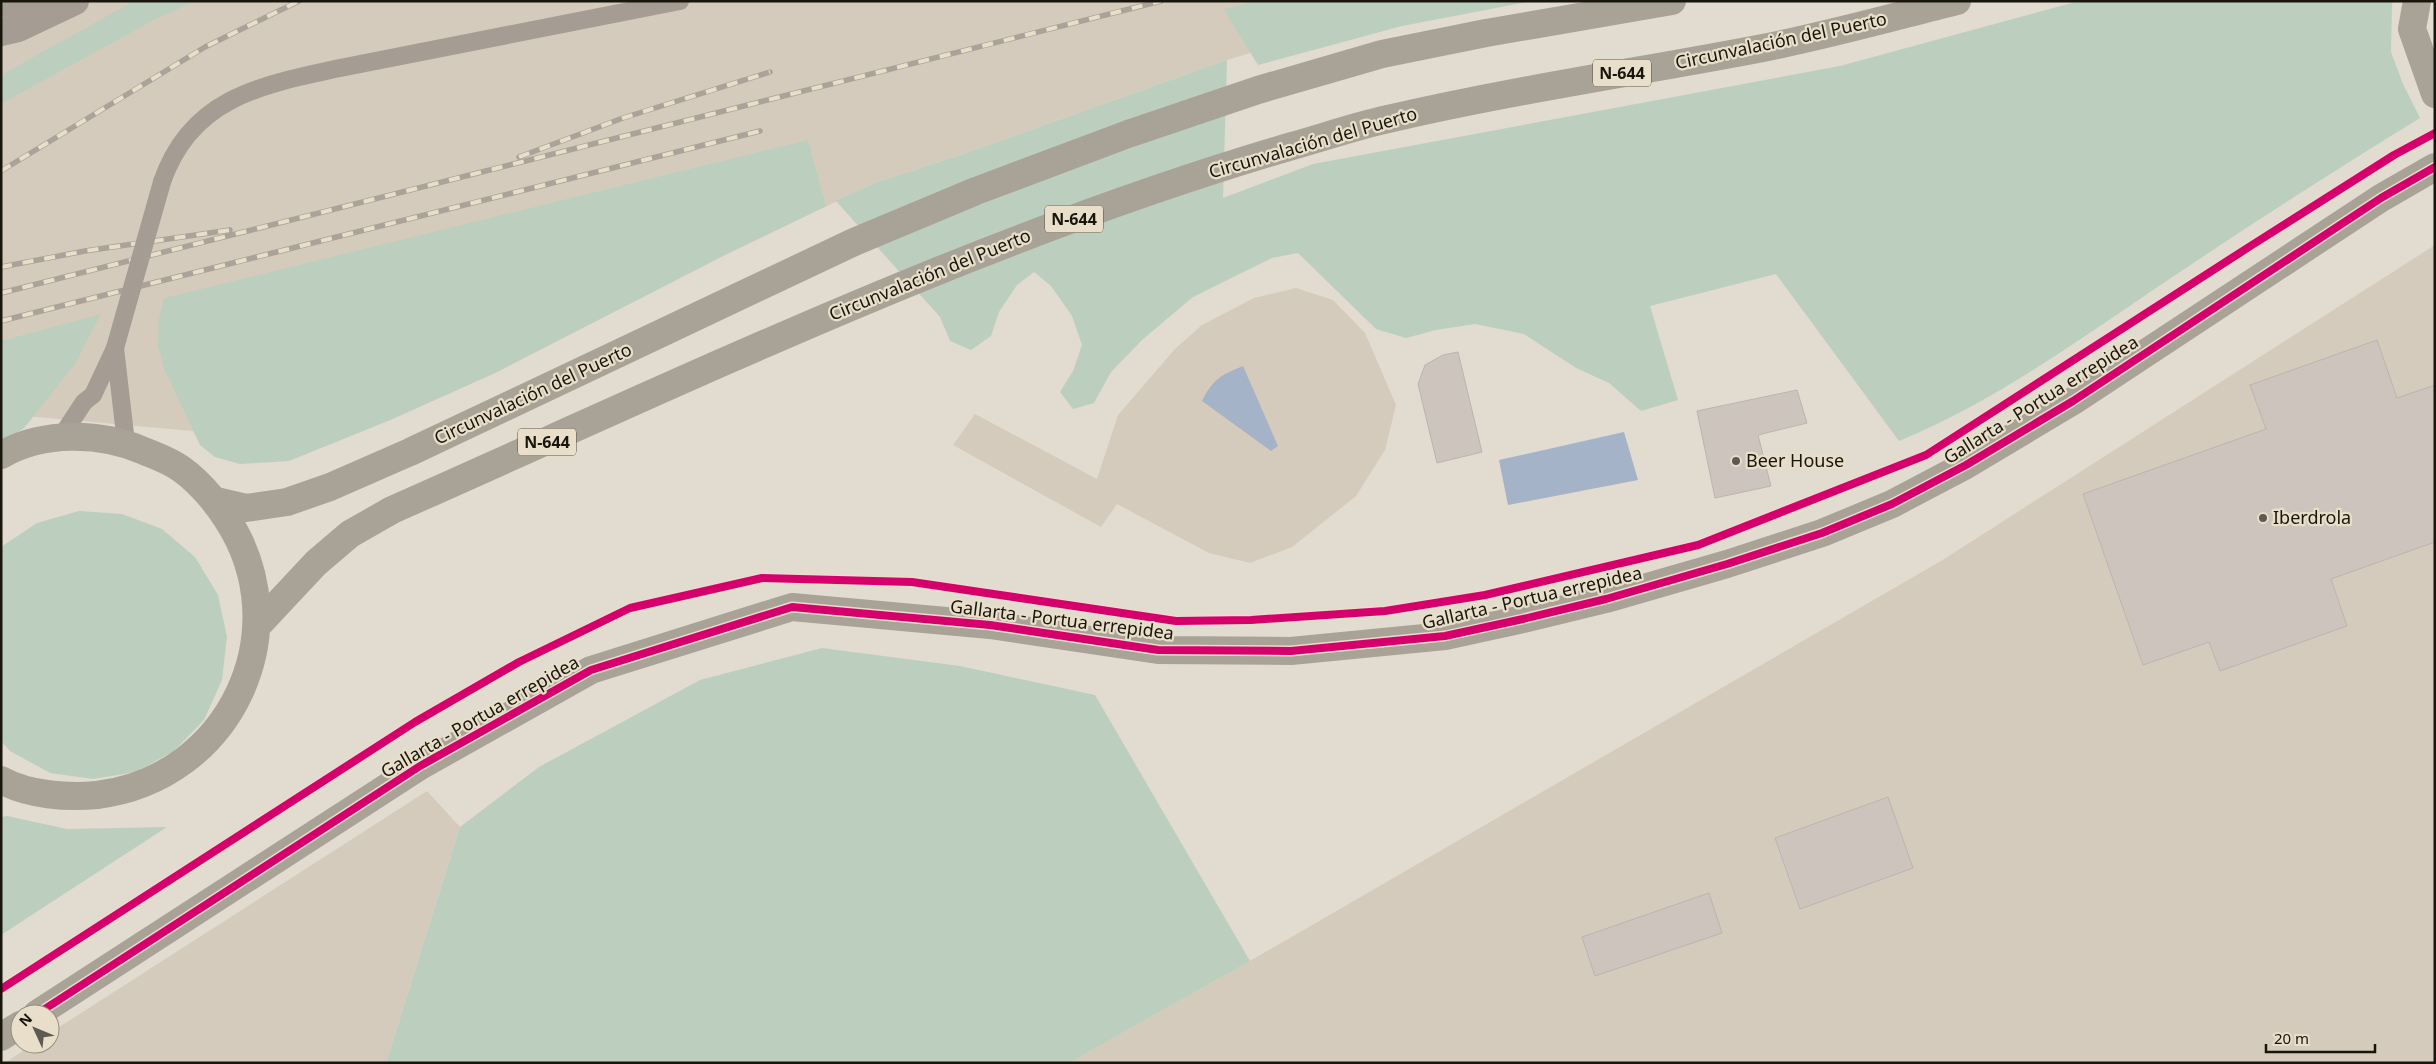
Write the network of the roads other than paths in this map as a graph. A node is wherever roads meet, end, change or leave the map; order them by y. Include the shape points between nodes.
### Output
1 (680, 1) edge
2 (1672, 1) edge
3 (1957, 1) edge
4 (2417, 1) edge
5 (74, 2) edge
6 (1, 7) edge
7 (1, 32) edge
8 (2435, 94) edge
9 (2435, 167) edge
10 (116, 348) junction
11 (61, 437) junction
12 (126, 443) junction
13 (1, 455) edge
14 (216, 501) junction
15 (258, 626) junction
16 (2, 781) edge
17 (52, 1004) edge

1 - 10 lane, bridge via 284,80 247,92 213,109 176,150 162,182
2 - 14 highway, Circunvalación del Puerto / N-644 via 1382,54 1258,90 1119,137 854,242 330,487 287,502 246,508
3 - 15 highway, Circunvalación del Puerto / N-644 via 1769,47 1384,120 1287,147 1002,244 865,300 392,510 350,534 316,563
4 - 8 highway via 2412,29
5 - 6 lane via 33,11
5 - 7 street via 18,28
9 - 17 highway, Gallarta - Portua errepidea via 2381,198 2065,406 1900,500 1822,533 1680,578 1523,619 1445,636 1291,652 1158,650 990,625 792,607 591,670 420,766
10 - 11 lane via 93,395 84,402
10 - 12 lane
11 - 12 highway, Circunvalación del Puerto via 83,436
11 - 13 highway, Circunvalación del Puerto via 12,449
12 - 14 highway, Circunvalación del Puerto via 175,465
14 - 15 highway, Circunvalación del Puerto via 240,538 252,572
15 - 16 highway, Circunvalación del Puerto via 248,673 237,700 216,732 188,759 155,780 118,792 80,797 41,793

